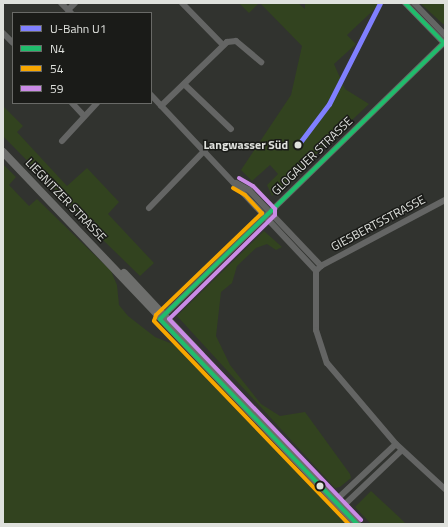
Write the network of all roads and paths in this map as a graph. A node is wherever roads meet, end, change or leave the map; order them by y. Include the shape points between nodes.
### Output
1 (61, 3) edge
2 (75, 3) edge
3 (182, 3) edge
4 (404, 3) edge
5 (414, 3) edge
6 (69, 12) edge
7 (3, 33) edge
8 (445, 35) edge
9 (12, 42) edge
10 (444, 43) edge
11 (222, 45) junction
12 (261, 62) dead end
13 (184, 84) junction
14 (152, 96) edge
15 (73, 104) edge
16 (96, 104) edge
17 (161, 106) junction
18 (84, 116) junction
19 (231, 129) dead end
20 (62, 141) dead end
21 (204, 150) junction
22 (3, 152) edge
23 (236, 183) junction
24 (445, 200) edge
25 (149, 208) dead end
26 (270, 214) junction
27 (265, 219) junction
28 (321, 266) junction
29 (316, 271) junction
30 (163, 317) junction
31 (396, 444) junction
32 (402, 450) junction
33 (445, 489) edge
34 (335, 501) junction
35 (341, 508) junction
36 (357, 524) edge

1 - 6 street
2 - 6 street
3 - 11 street
4 - 10 street
5 - 8 street
7 - 9 street
10 - 26 street, GLOGAUER STRASSE
11 - 12 street via 236,41
11 - 13 street
13 - 17 street
13 - 19 street
14 - 17 street
15 - 18 street
16 - 18 street
17 - 21 street
18 - 20 street
21 - 23 street
21 - 25 street
22 - 30 main road, LIEGNITZER STRASSE
23 - 26 street via 249,190
23 - 27 street
24 - 28 street, GIESBERTSSTRASSE
26 - 27 street, GLOGAUER STRASSE
26 - 28 street
27 - 29 street
27 - 30 street, GLOGAUER STRASSE
28 - 29 street, GIESBERTSSTRASSE
29 - 31 street via 316,330 323,356
30 - 34 main road, LIEGNITZER STRASSE
31 - 32 street
31 - 34 street
32 - 33 street
32 - 35 street
34 - 35 main road, LIEGNITZER STRASSE
35 - 36 main road, LIEGNITZER STRASSE

